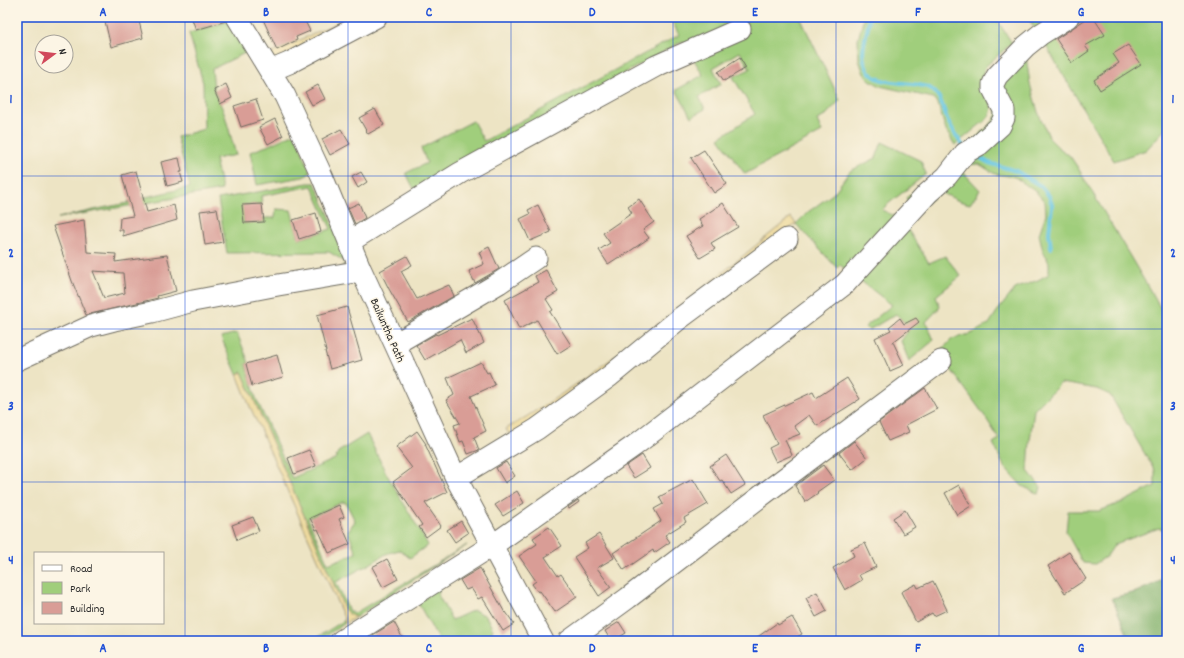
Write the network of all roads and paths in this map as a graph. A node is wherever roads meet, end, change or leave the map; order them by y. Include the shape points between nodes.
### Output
1 (237, 17) edge
2 (376, 17) edge
3 (1068, 17) edge
4 (740, 29) dead end
5 (270, 71) junction
6 (788, 239) dead end
7 (349, 242) junction
8 (536, 258) dead end
9 (360, 268) junction
10 (395, 344) junction
11 (17, 360) edge
12 (941, 361) dead end
13 (456, 478) junction
14 (492, 545) junction
15 (341, 641) edge
16 (543, 641) edge
17 (569, 641) edge

1 - 5 street, Baikuntha Path
2 - 5 street
3 - 14 street via 1026,46 997,76 993,89 1004,110 1000,126 928,192 845,284 634,446
4 - 7 street via 649,70 460,173
5 - 7 street, Baikuntha Path via 301,130
6 - 13 street via 679,319 610,376 537,429
7 - 9 street, Baikuntha Path
8 - 10 street via 499,283
9 - 10 street, Baikuntha Path
9 - 11 street via 350,273 193,301 91,326
10 - 13 street, Baikuntha Path
12 - 17 street
13 - 14 street, Baikuntha Path
14 - 15 street
14 - 16 street, Baikuntha Path

